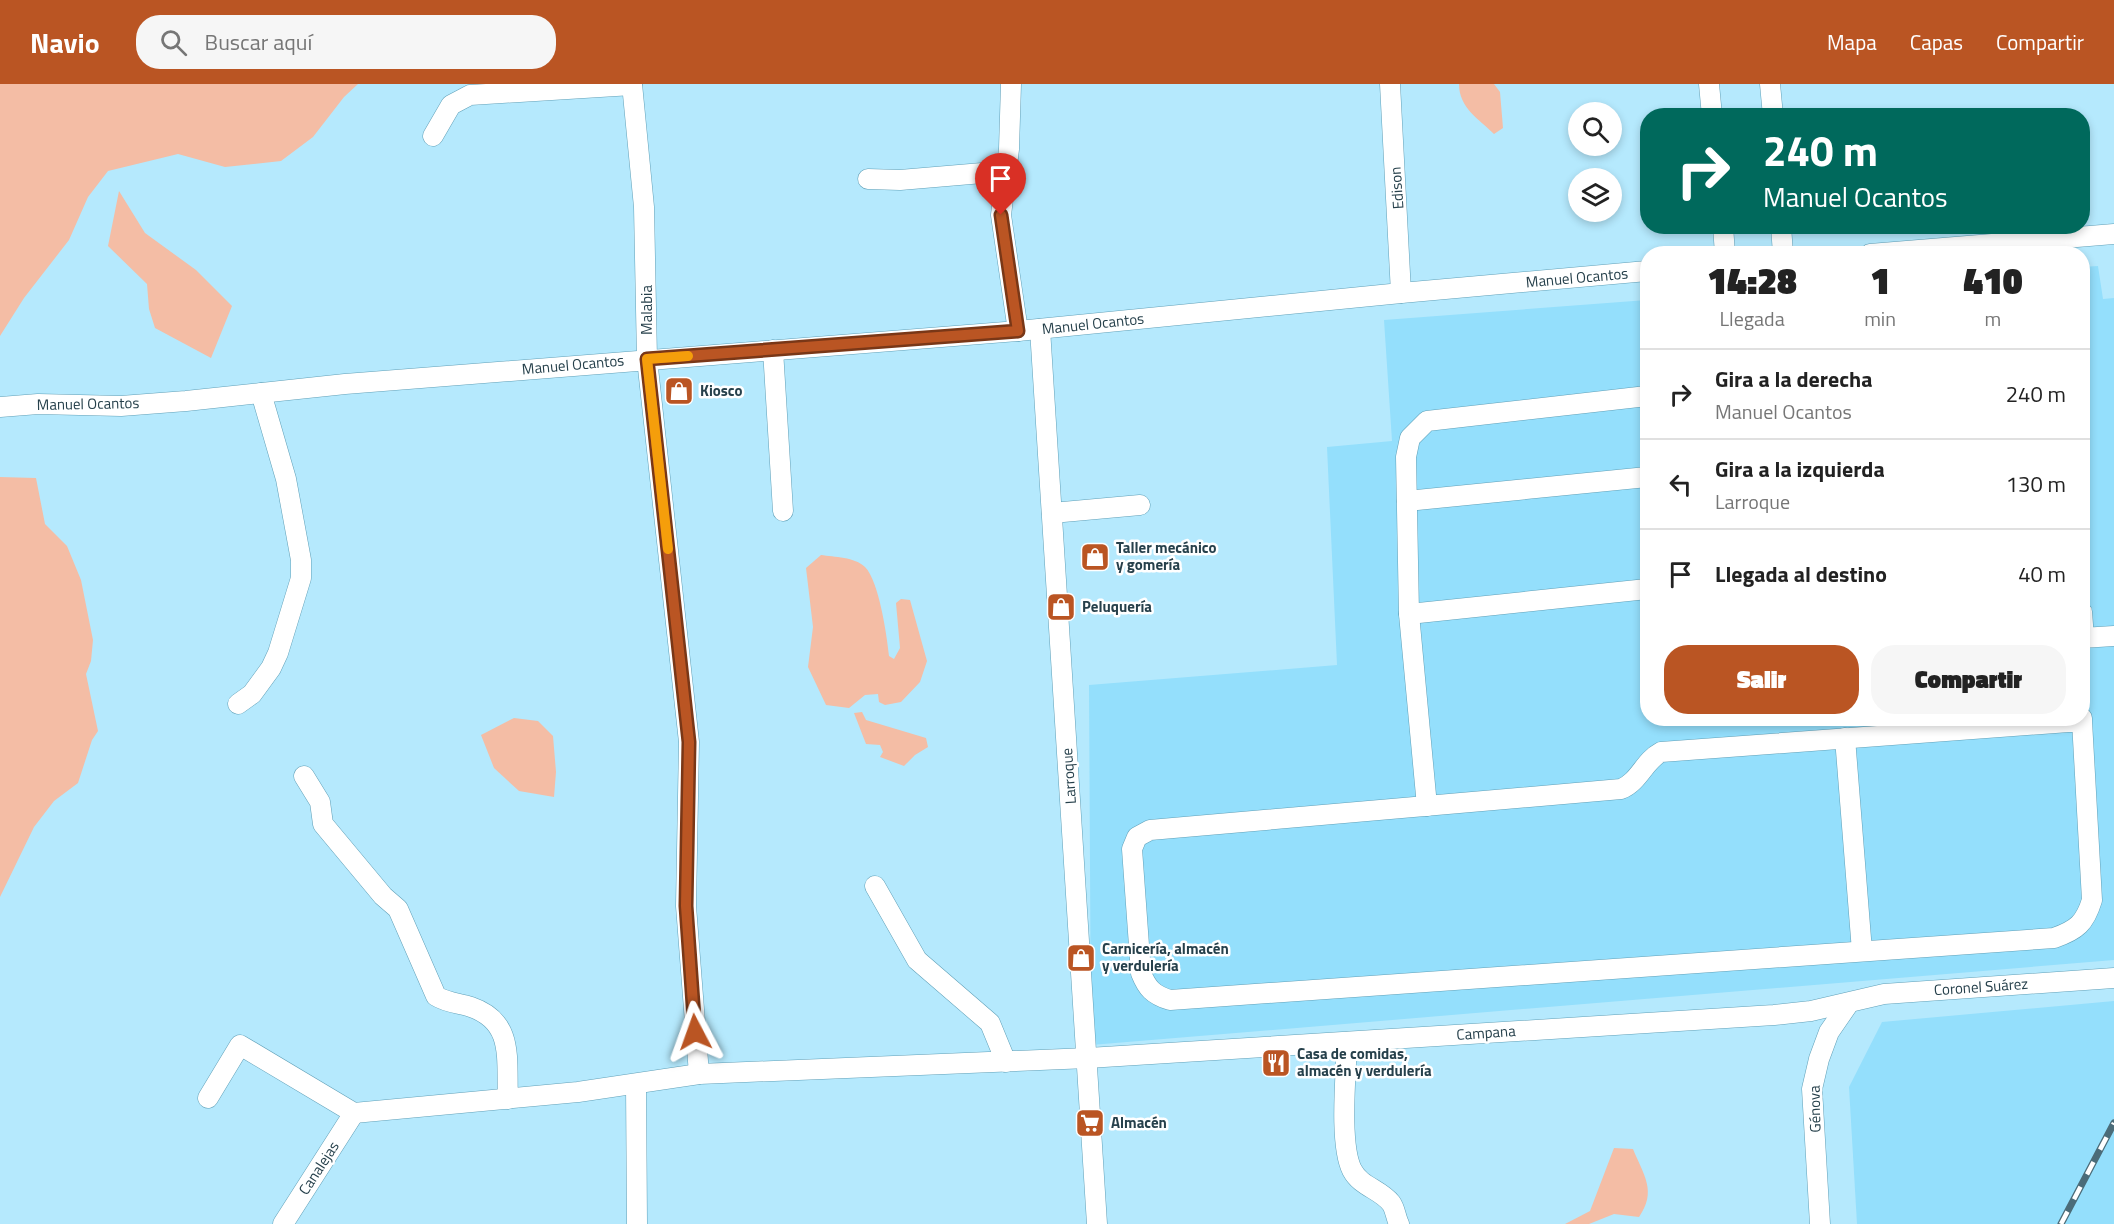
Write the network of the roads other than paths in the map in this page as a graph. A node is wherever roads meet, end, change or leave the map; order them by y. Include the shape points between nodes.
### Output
1 (632, 84) edge
2 (1011, 84) edge
3 (1390, 84) edge
4 (1709, 84) edge
5 (1770, 84) edge
6 (1711, 108) edge
7 (1772, 108) edge
8 (433, 136) dead end
9 (1006, 171) junction
10 (868, 179) dead end
11 (2114, 234) edge
12 (1968, 246) edge
13 (1640, 273) edge
14 (1401, 293) junction
15 (1040, 329) junction
16 (1018, 331) junction
17 (773, 350) junction
18 (647, 359) junction
19 (261, 393) junction
20 (1640, 397) edge
21 (0, 407) edge
22 (1640, 478) edge
23 (1407, 501) junction
24 (1140, 505) dead end
25 (783, 511) dead end
26 (1052, 513) junction
27 (1640, 590) edge
28 (1409, 614) junction
29 (2114, 636) edge
30 (2090, 638) edge
31 (238, 704) dead end
32 (1995, 726) edge
33 (2082, 726) edge
34 (1845, 738) junction
35 (304, 776) dead end
36 (1427, 806) junction
37 (875, 885) dead end
38 (1862, 951) junction
39 (2114, 978) edge
40 (1849, 1003) junction
41 (1347, 1042) junction
42 (1088, 1058) junction
43 (1006, 1062) junction
44 (699, 1074) junction
45 (636, 1084) junction
46 (208, 1098) dead end
47 (508, 1099) junction
48 (354, 1113) junction
49 (283, 1224) edge
50 (637, 1224) edge
51 (1097, 1224) edge
52 (1399, 1224) edge
53 (1820, 1224) edge

1 - 8 street via 470,95 451,105
1 - 18 street, Malabia via 644,207
2 - 9 street
3 - 14 street, Edison
4 - 6 street
5 - 7 street
9 - 10 street
9 - 16 street via 1001,215
11 - 12 street
13 - 14 street, Manuel Ocantos
14 - 15 street, Manuel Ocantos
15 - 16 street, Manuel Ocantos
15 - 26 street, Larroque
16 - 17 street, Manuel Ocantos
17 - 18 street, Manuel Ocantos
17 - 25 street
18 - 19 street, Manuel Ocantos
18 - 44 street, Malabia via 689,742 686,906
19 - 21 street, Manuel Ocantos via 121,406
19 - 31 street via 286,479 301,578 278,653 260,685
20 - 23 street via 1427,421 1410,438 1406,457
22 - 23 street
23 - 28 street
24 - 26 street
26 - 42 street, Larroque
27 - 28 street
28 - 36 street
29 - 30 street
32 - 34 street
33 - 38 street via 2092,900 2086,918 2069,933 2054,938
34 - 36 street via 1661,752 1631,785 1621,789
34 - 38 street
35 - 47 street via 320,802 323,824 398,909 436,996 490,1015 500,1025 505,1039
36 - 38 street via 1150,830 1137,837 1132,849 1142,973 1147,987 1170,1000
37 - 43 street via 917,960 990,1023
39 - 40 street, Coronel Suárez via 1884,994
40 - 41 street, Campana via 1774,1015
40 - 53 street, Génova via 1828,1032 1812,1089
41 - 42 street, Campana
41 - 52 street via 1346,1143 1352,1170 1362,1183 1392,1204
42 - 43 street, Campana
42 - 51 street, Larroque
43 - 44 street, Campana
44 - 45 street, Campana
45 - 47 street, Campana
45 - 50 street
46 - 48 street via 240,1045
47 - 48 street, Campana
48 - 49 street, Canalejas

